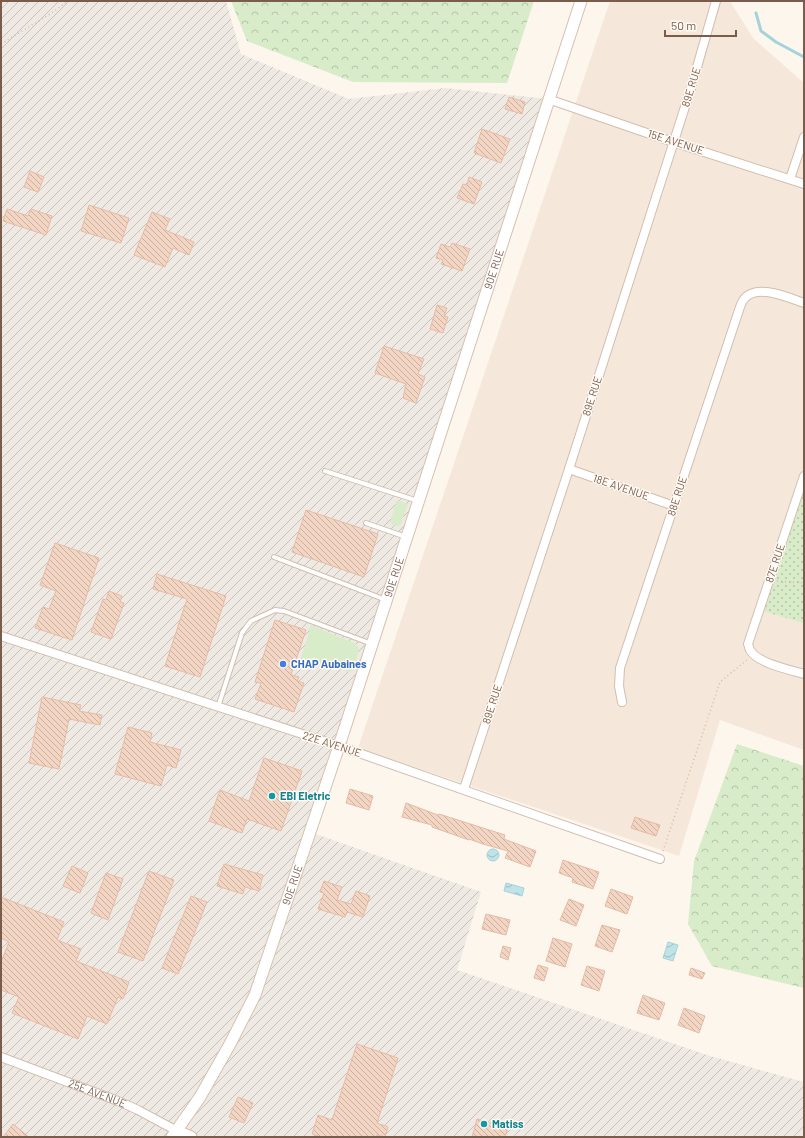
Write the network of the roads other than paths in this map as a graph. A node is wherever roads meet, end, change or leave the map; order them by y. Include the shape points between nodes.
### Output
1 (580, 1) edge
2 (716, 1) edge
3 (548, 99) junction
4 (804, 136) edge
5 (673, 142) junction
6 (790, 179) junction
7 (804, 184) edge
8 (804, 303) edge
9 (569, 469) junction
10 (325, 471) dead end
11 (804, 476) edge
12 (418, 501) junction
13 (674, 506) junction
14 (366, 523) dead end
15 (407, 537) junction
16 (274, 557) dead end
17 (386, 600) junction
18 (1, 636) edge
19 (372, 644) junction
20 (804, 674) edge
21 (622, 702) dead end
22 (218, 707) junction
23 (339, 746) junction
24 (464, 790) junction
25 (660, 859) road end
26 (1, 1057) edge
27 (174, 1134) edge
28 (191, 1137) edge

1 - 3 street, 90E RUE
2 - 5 street, 89E RUE
3 - 5 street, 15E AVENUE
3 - 12 street, 90E RUE
4 - 6 street
5 - 6 street, 15E AVENUE
5 - 9 street, 89E RUE
6 - 7 street, 15E AVENUE
8 - 13 street, 88E RUE via 772,292 750,294 744,298
9 - 13 street, 18E AVENUE
9 - 24 street, 89E RUE
10 - 12 lane
11 - 20 street, 87E RUE via 748,644 759,658
12 - 15 street, 90E RUE
13 - 21 street, 88E RUE via 620,668 619,686
14 - 15 lane
15 - 17 street, 90E RUE
16 - 17 lane
17 - 19 street, 90E RUE
18 - 22 street, 22E AVENUE
19 - 22 lane via 284,611 266,613 251,621 242,633
19 - 23 street, 90E RUE
22 - 23 street, 22E AVENUE
23 - 24 street, 22E AVENUE
23 - 27 street, 90E RUE via 255,995 200,1097
24 - 25 street, 22E AVENUE
26 - 27 street, 25E AVENUE via 118,1101 138,1110
27 - 28 street, 25E AVENUE

